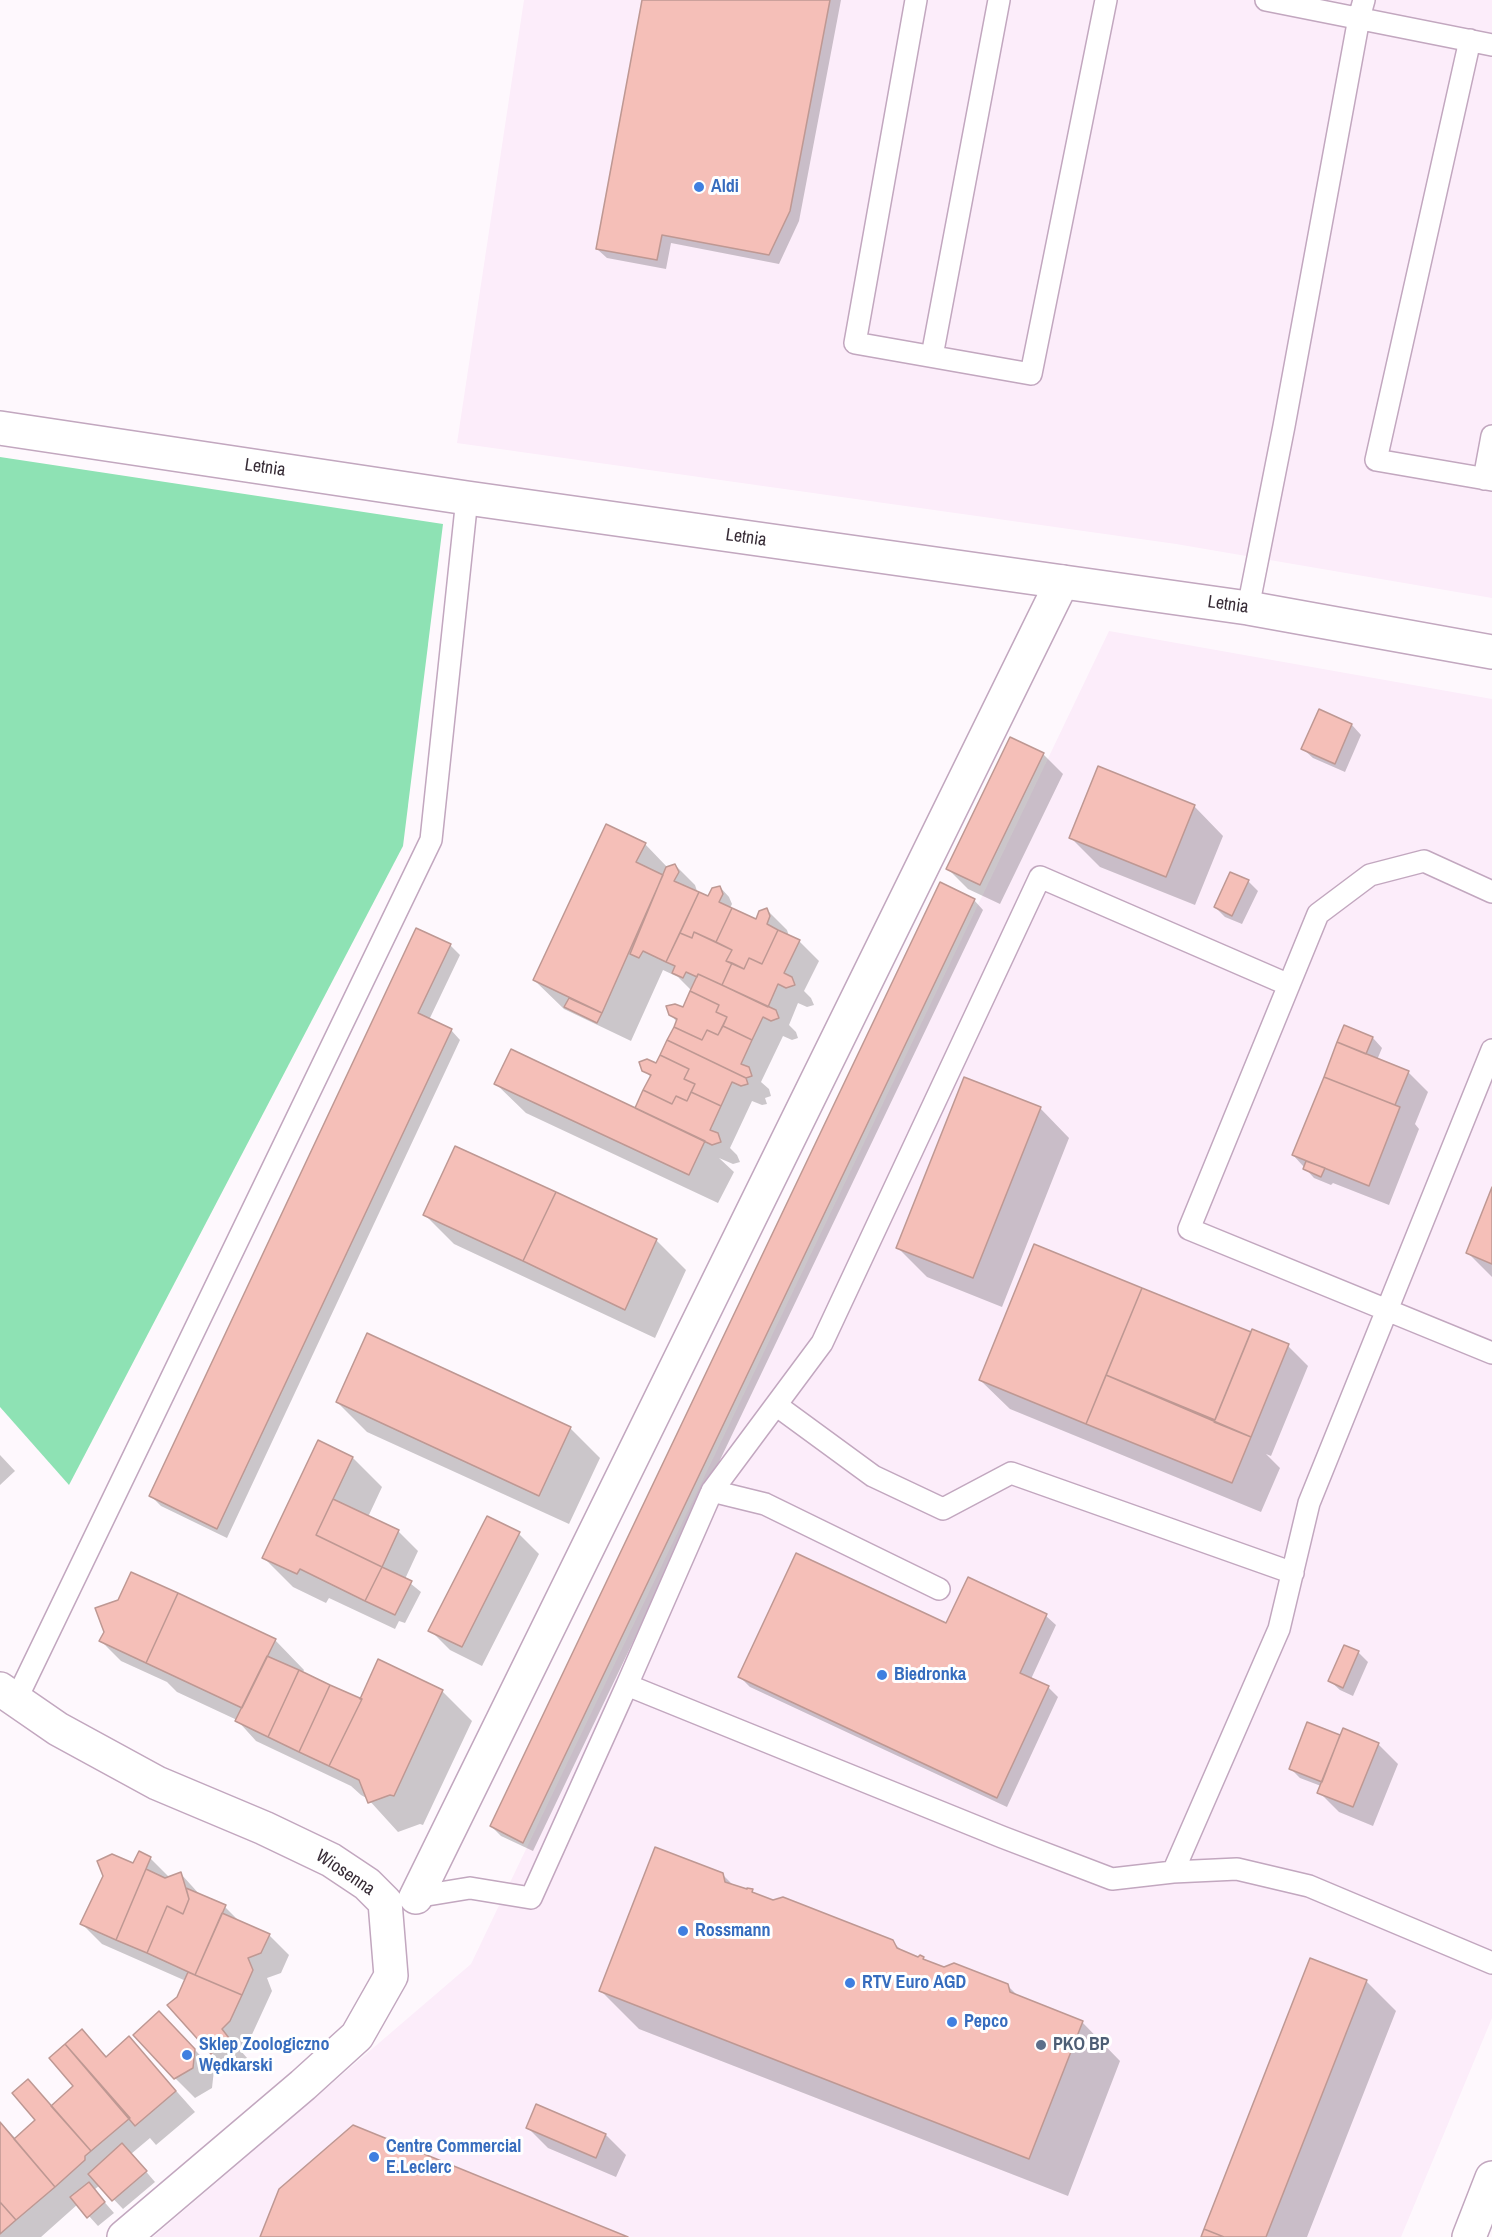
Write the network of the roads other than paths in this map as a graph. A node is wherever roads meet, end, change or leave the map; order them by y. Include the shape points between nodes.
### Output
1 (916, 0) edge
2 (999, 0) edge
3 (1106, 0) edge
4 (1266, 0) edge
5 (1361, 9) edge
6 (1470, 40) junction
7 (1492, 45) edge
8 (932, 356) junction
9 (0, 428) edge
10 (1492, 436) edge
11 (1488, 479) edge
12 (467, 498) junction
13 (1062, 582) junction
14 (1248, 608) junction
15 (1492, 652) edge
16 (1492, 892) edge
17 (1289, 985) junction
18 (1492, 1050) edge
19 (1387, 1310) junction
20 (1492, 1353) edge
21 (776, 1405) junction
22 (712, 1491) junction
23 (1293, 1573) junction
24 (939, 1589) dead end
25 (627, 1684) junction
26 (8, 1694) edge
27 (1173, 1872) junction
28 (400, 1900) junction
29 (1492, 1963) edge
30 (1492, 2178) edge
31 (124, 2237) edge
32 (1469, 2237) edge

1 - 8 lane via 855,343
2 - 8 lane
3 - 8 lane via 1031,374
4 - 5 lane
5 - 6 lane
5 - 14 lane
6 - 7 lane
6 - 11 lane via 1376,460
9 - 12 street, Letnia
10 - 11 lane
12 - 13 street, Letnia
12 - 26 lane via 431,840
13 - 14 street, Letnia
13 - 28 street
14 - 15 street, Letnia
16 - 17 lane via 1424,861 1370,875 1318,914
17 - 19 lane via 1189,1229
17 - 21 lane via 1040,877 822,1343
18 - 19 lane
19 - 20 lane
19 - 23 lane via 1309,1503
21 - 22 lane
21 - 23 lane via 873,1476 943,1509 1011,1473
22 - 24 lane via 765,1504
22 - 25 lane
23 - 27 lane via 1279,1629
25 - 27 lane via 1112,1879
25 - 28 lane via 531,1898 470,1888
26 - 28 street, Wiosenna via 58,1730 157,1783 331,1860
27 - 29 lane via 1237,1869 1310,1886
28 - 31 street, Wiosenna via 391,1976 357,2036
30 - 32 street

